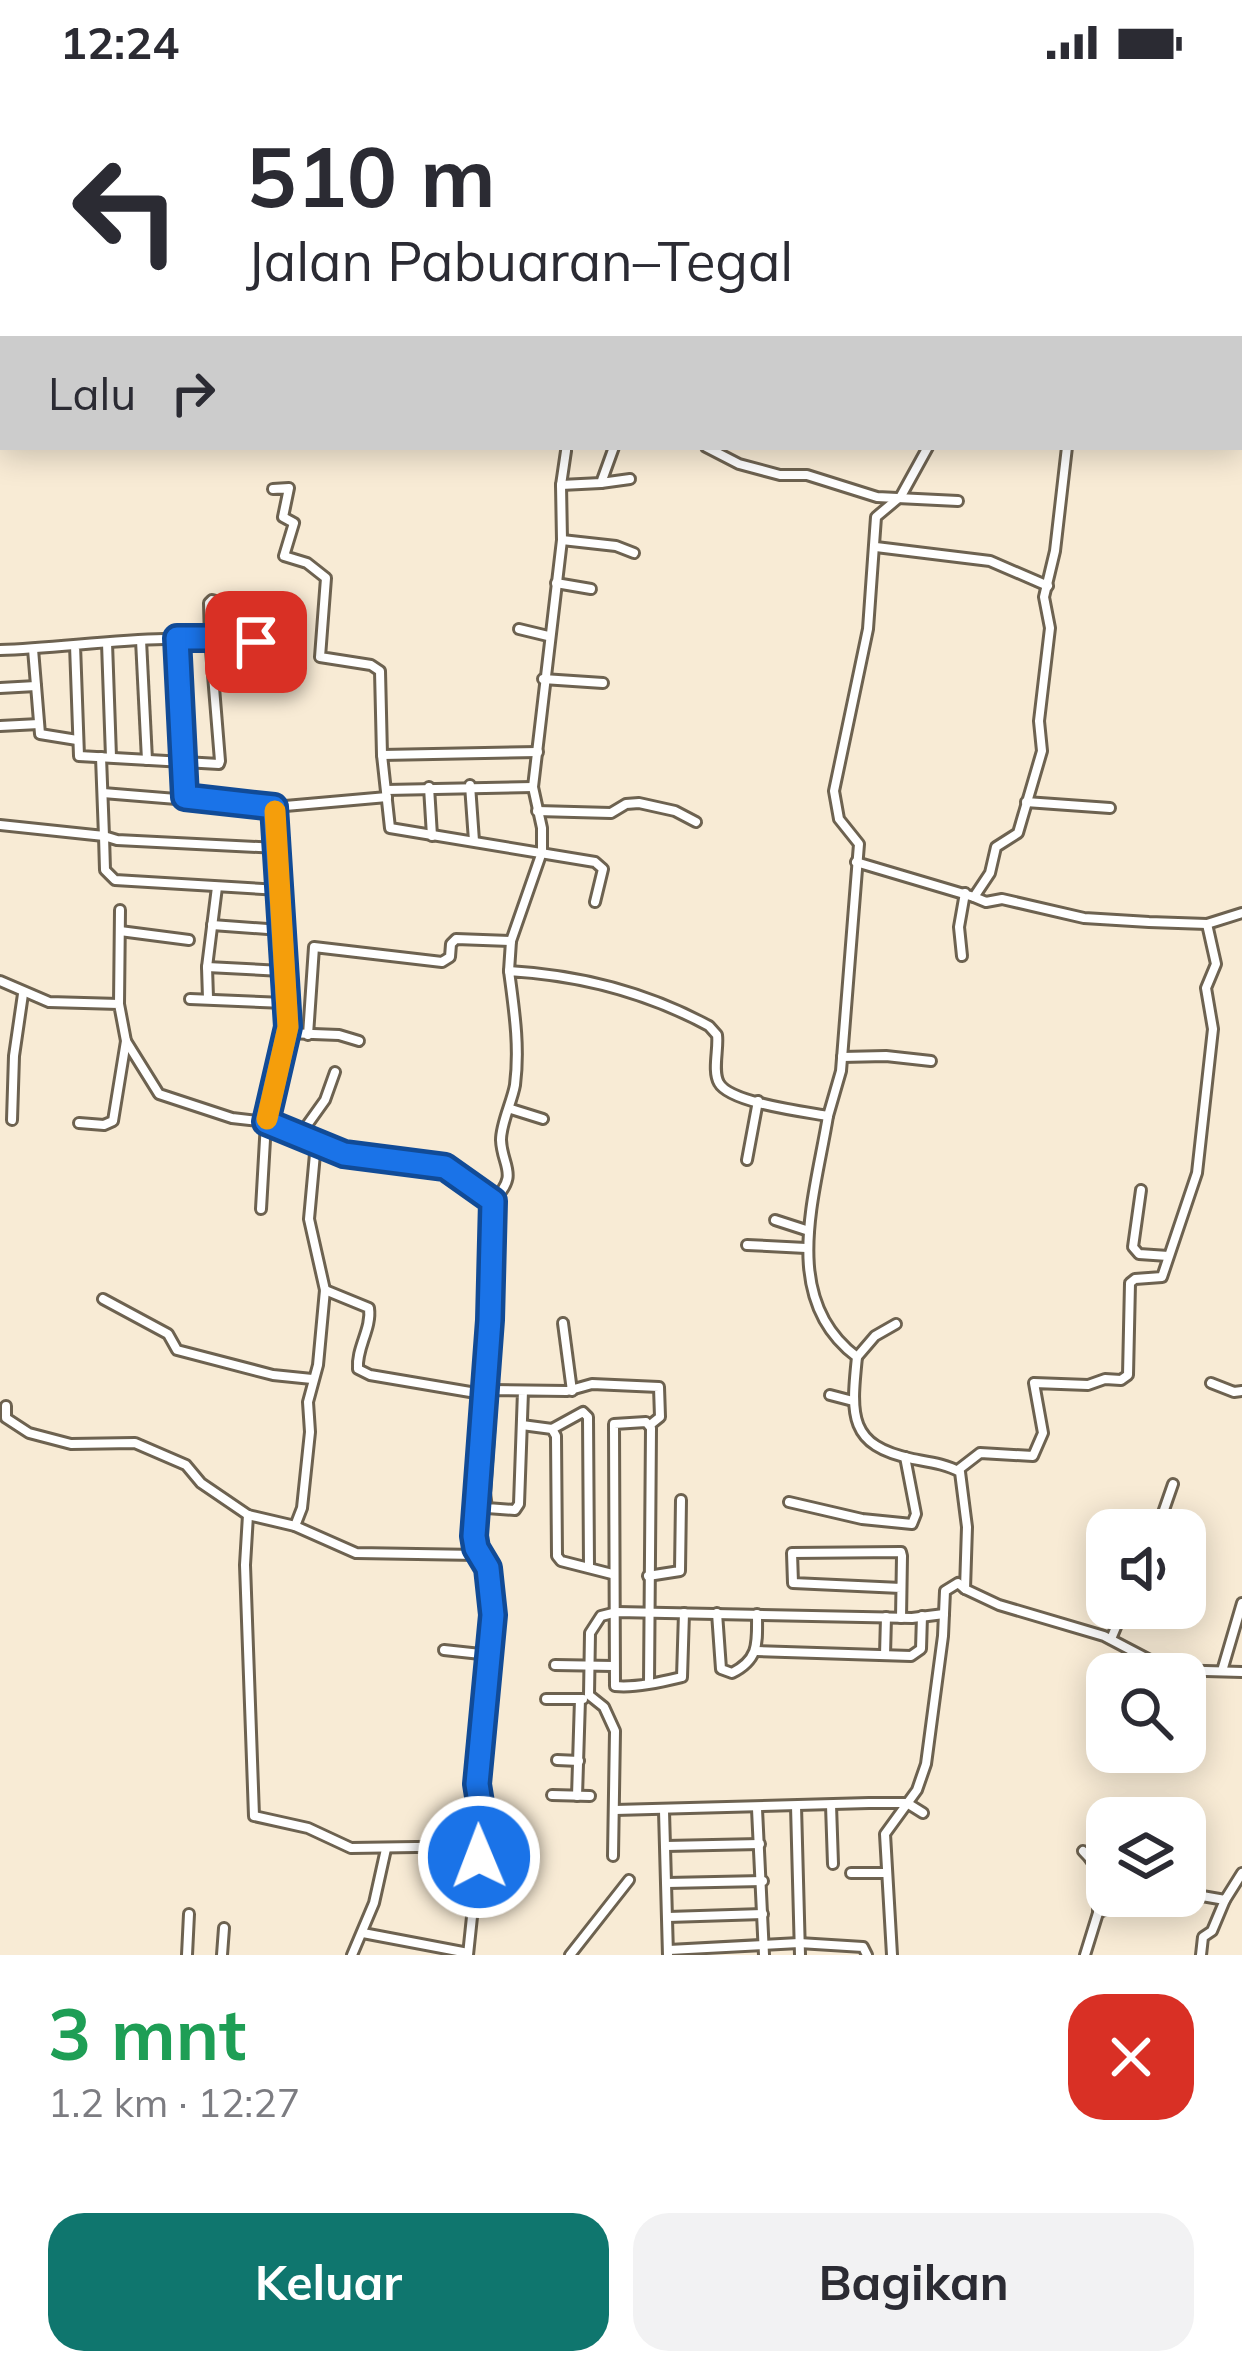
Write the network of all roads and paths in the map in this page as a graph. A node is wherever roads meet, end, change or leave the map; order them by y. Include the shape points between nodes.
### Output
1 (613, 450) edge
2 (711, 450) edge
3 (926, 450) edge
4 (1067, 450) edge
5 (566, 452) dead end
6 (630, 478) dead end
7 (601, 483) junction
8 (561, 485) junction
9 (273, 489) dead end
10 (901, 496) junction
11 (958, 501) dead end
12 (562, 540) junction
13 (876, 547) junction
14 (634, 554) dead end
15 (556, 583) junction
16 (1049, 586) junction
17 (591, 589) dead end
18 (519, 629) dead end
19 (548, 636) junction
20 (177, 638) junction
21 (210, 638) junction
22 (141, 640) junction
23 (107, 643) junction
24 (75, 645) junction
25 (34, 649) junction
26 (0, 650) edge
27 (543, 679) junction
28 (603, 683) dead end
29 (36, 686) junction
30 (0, 688) edge
31 (39, 724) junction
32 (0, 726) edge
33 (77, 740) junction
34 (538, 752) junction
35 (382, 755) junction
36 (106, 757) junction
37 (147, 760) junction
38 (184, 763) junction
39 (470, 785) junction
40 (429, 787) junction
41 (533, 787) junction
42 (386, 793) junction
43 (103, 794) junction
44 (185, 797) junction
45 (1026, 802) junction
46 (274, 807) junction
47 (1110, 808) dead end
48 (537, 811) junction
49 (696, 822) dead end
50 (0, 825) edge
51 (104, 836) junction
52 (432, 836) junction
53 (474, 841) junction
54 (278, 848) junction
55 (542, 852) junction
56 (856, 862) junction
57 (217, 887) junction
58 (280, 890) junction
59 (969, 895) junction
60 (595, 902) dead end
61 (120, 910) dead end
62 (1242, 913) edge
63 (1207, 924) junction
64 (212, 925) junction
65 (281, 930) junction
66 (120, 931) junction
67 (189, 940) dead end
68 (511, 941) junction
69 (962, 956) dead end
70 (207, 967) junction
71 (282, 970) junction
72 (508, 971) junction
73 (0, 981) edge
74 (23, 994) junction
75 (208, 998) junction
76 (190, 999) dead end
77 (119, 1004) junction
78 (285, 1004) junction
79 (287, 1033) junction
80 (308, 1035) junction
81 (126, 1041) junction
82 (358, 1041) dead end
83 (842, 1057) junction
84 (931, 1060) dead end
85 (335, 1072) dead end
86 (758, 1102) junction
87 (511, 1109) junction
88 (828, 1116) junction
89 (542, 1119) dead end
90 (11, 1120) dead end
91 (266, 1122) junction
92 (79, 1123) dead end
93 (300, 1135) junction
94 (316, 1144) junction
95 (747, 1160) dead end
96 (1142, 1190) dead end
97 (493, 1201) junction
98 (261, 1209) dead end
99 (775, 1220) dead end
100 (809, 1231) junction
101 (747, 1245) dead end
102 (806, 1248) junction
103 (1168, 1256) junction
104 (325, 1290) junction
105 (103, 1299) dead end
106 (563, 1322) dead end
107 (896, 1324) dead end
108 (857, 1357) junction
109 (312, 1379) junction
110 (1211, 1383) dead end
111 (523, 1391) junction
112 (572, 1391) junction
113 (1242, 1391) edge
114 (482, 1394) junction
115 (830, 1395) dead end
116 (854, 1401) junction
117 (6, 1406) dead end
118 (522, 1425) junction
119 (650, 1425) junction
120 (552, 1429) junction
121 (905, 1457) junction
122 (957, 1470) junction
123 (1173, 1484) dead end
124 (681, 1500) dead end
125 (789, 1502) dead end
126 (1164, 1509) edge
127 (248, 1515) junction
128 (295, 1526) junction
129 (480, 1555) junction
130 (589, 1565) junction
131 (612, 1574) junction
132 (648, 1576) junction
133 (901, 1588) junction
134 (964, 1589) junction
135 (1242, 1603) edge
136 (612, 1612) junction
137 (647, 1613) junction
138 (684, 1613) junction
139 (717, 1613) junction
140 (757, 1614) junction
141 (944, 1614) junction
142 (922, 1616) junction
143 (886, 1617) junction
144 (901, 1618) junction
145 (1115, 1629) edge
146 (1111, 1640) junction
147 (443, 1650) dead end
148 (757, 1651) junction
149 (490, 1655) junction
150 (885, 1655) junction
151 (555, 1665) dead end
152 (589, 1666) junction
153 (613, 1666) junction
154 (1221, 1671) junction
155 (1242, 1672) edge
156 (649, 1683) junction
157 (546, 1699) dead end
158 (585, 1699) junction
159 (557, 1760) dead end
160 (579, 1761) junction
161 (552, 1795) dead end
162 (578, 1796) junction
163 (590, 1796) dead end
164 (907, 1803) junction
165 (831, 1804) junction
166 (796, 1806) junction
167 (758, 1809) junction
168 (614, 1810) junction
169 (664, 1811) junction
170 (923, 1813) dead end
171 (760, 1844) junction
172 (481, 1846) junction
173 (666, 1846) junction
174 (386, 1849) junction
175 (1083, 1851) dead end
176 (1086, 1854) edge
177 (613, 1856) dead end
178 (833, 1864) dead end
179 (851, 1873) dead end
180 (887, 1873) junction
181 (1242, 1873) edge
182 (628, 1880) dead end
183 (763, 1881) junction
184 (667, 1883) junction
185 (1206, 1897) edge
186 (1225, 1900) junction
187 (189, 1914) dead end
188 (763, 1914) junction
189 (668, 1917) junction
190 (1096, 1917) edge
191 (224, 1928) dead end
192 (363, 1933) junction
193 (799, 1943) junction
194 (837, 1950) edge
195 (764, 1951) edge
196 (668, 1952) edge
197 (468, 1954) edge
198 (187, 1955) edge
199 (222, 1955) edge
200 (352, 1955) edge
201 (570, 1955) edge
202 (800, 1955) edge
203 (867, 1955) edge
204 (892, 1955) edge
205 (1085, 1955) edge
206 (1201, 1955) edge

1 - 7 street
2 - 10 street via 780,476
3 - 10 street
4 - 16 street
5 - 8 street
6 - 7 street
7 - 8 street
8 - 12 street
9 - 35 street via 289,490 283,517 294,521 284,556 326,578 320,657 380,671
10 - 11 street
10 - 13 street via 878,514
12 - 14 street
12 - 15 street
13 - 16 street via 973,557
13 - 56 street via 862,668 834,791 839,819 857,839
15 - 17 street
15 - 19 street
16 - 45 street via 1042,751
18 - 19 street
19 - 27 street
20 - 21 street
20 - 22 street
20 - 38 street
21 - 21 street via 254,645 255,615 210,601
21 - 38 street via 220,760
22 - 23 street
22 - 37 street
23 - 24 street
23 - 36 street
24 - 25 street
24 - 33 street
25 - 26 street
25 - 29 street
27 - 28 street
27 - 34 street
29 - 30 street
29 - 31 street
31 - 32 street
31 - 33 street via 41,736
33 - 36 street via 79,756
34 - 35 street
34 - 41 street
35 - 42 street
36 - 37 street
36 - 43 street
37 - 38 street
38 - 44 street
39 - 40 street
39 - 41 street
39 - 53 street
40 - 42 street
40 - 52 street
41 - 48 street
42 - 46 street
42 - 52 street via 390,828
43 - 44 street
43 - 51 street
44 - 46 street
45 - 47 street
45 - 59 street via 1018,833 1000,842 990,873
46 - 54 street
48 - 49 street via 611,813 639,803
48 - 55 street
50 - 51 street
51 - 54 street
51 - 57 street via 109,878
52 - 53 street
53 - 55 street
54 - 58 street
55 - 60 street via 599,863
55 - 68 street
56 - 59 street
56 - 83 street
57 - 58 street
57 - 64 street
58 - 65 street
59 - 63 street via 1084,918
59 - 69 street via 959,926
61 - 66 street
62 - 63 street
63 - 103 street via 1216,964 1206,988 1214,1029 1197,1174
64 - 65 street
64 - 70 street
65 - 71 street
66 - 67 street
66 - 77 street
68 - 72 street
68 - 80 street via 456,939 442,962 316,946
70 - 71 street
70 - 75 street
71 - 78 street
72 - 86 street via 640,995 710,1026 719,1083
72 - 87 street via 517,1054
73 - 74 street
74 - 77 street
74 - 90 street
75 - 76 street
75 - 78 street
77 - 81 street
78 - 79 street
79 - 80 street
79 - 91 street
80 - 82 street
81 - 91 street via 160,1094
81 - 92 street via 113,1121
83 - 84 street
83 - 88 street
85 - 93 street
86 - 88 street
86 - 95 street
87 - 89 street
87 - 97 street via 501,1139 507,1180
88 - 100 street
91 - 93 street
91 - 98 street
93 - 94 street
94 - 97 street via 445,1167
94 - 104 street via 309,1219
96 - 103 street via 1133,1247
97 - 114 street
99 - 100 street
100 - 102 street
101 - 102 street
102 - 108 street via 822,1314
103 - 122 street via 1160,1280 1130,1283 1125,1378 1034,1383 1042,1433 1034,1456 980,1453
104 - 109 street
104 - 114 street via 369,1307 358,1369
105 - 109 street via 168,1334 177,1350
106 - 112 street
107 - 108 street
108 - 116 street
109 - 128 street
110 - 113 street
111 - 112 street
111 - 118 street
111 - 118 street via 490,1392 488,1508 520,1504
112 - 119 street via 592,1384 659,1388 660,1417
114 - 129 street via 474,1536
115 - 116 street
116 - 121 street via 866,1439
117 - 127 street via 6,1418 29,1433 71,1444 135,1443 176,1459
118 - 120 street
119 - 131 street via 614,1424
119 - 132 street
120 - 130 street via 557,1556
120 - 130 street via 583,1412 588,1417
121 - 122 street
121 - 125 street via 913,1524
122 - 134 street via 965,1493
123 - 126 street
124 - 132 street via 680,1571
127 - 128 street
127 - 174 street via 254,1816 351,1848
128 - 129 street via 356,1552
129 - 149 street via 493,1615
130 - 131 street
131 - 136 street
132 - 137 street
133 - 133 street via 901,1552 792,1553 793,1583
133 - 144 street
134 - 141 street via 949,1586
134 - 146 street
135 - 154 street
136 - 137 street
136 - 152 street via 590,1633
136 - 153 street
137 - 138 street
137 - 156 street
138 - 139 street
138 - 156 street via 684,1674
139 - 140 street
139 - 148 street via 721,1669 740,1669
140 - 143 street
140 - 148 street
141 - 142 street
141 - 164 street via 926,1764
142 - 144 street
142 - 150 street via 920,1653
143 - 144 street
143 - 150 street
145 - 146 street
146 - 154 street via 1169,1670
147 - 149 street
148 - 150 street
149 - 172 street via 477,1784
151 - 152 street
152 - 153 street
152 - 158 street
153 - 156 street via 616,1688
154 - 155 street
157 - 158 street
158 - 160 street
158 - 168 street via 604,1707 614,1731
159 - 160 street
160 - 162 street
161 - 162 street
162 - 163 street
164 - 165 street
164 - 170 street
164 - 180 street via 885,1834
165 - 166 street
165 - 178 street
166 - 167 street
166 - 193 street
167 - 169 street
167 - 171 street
168 - 169 street
168 - 177 street
169 - 173 street
171 - 173 street
171 - 183 street
172 - 174 street
172 - 197 street
173 - 184 street
174 - 192 street
175 - 176 street
179 - 180 street
180 - 204 street
181 - 186 street
182 - 201 street
183 - 184 street
183 - 188 street
184 - 189 street
185 - 186 street
186 - 206 street
187 - 198 street
188 - 189 street
188 - 195 street
189 - 196 street
190 - 205 street
191 - 199 street
192 - 197 street
192 - 200 street
193 - 194 street
193 - 195 street
193 - 202 street
194 - 203 street via 866,1948
195 - 196 street

